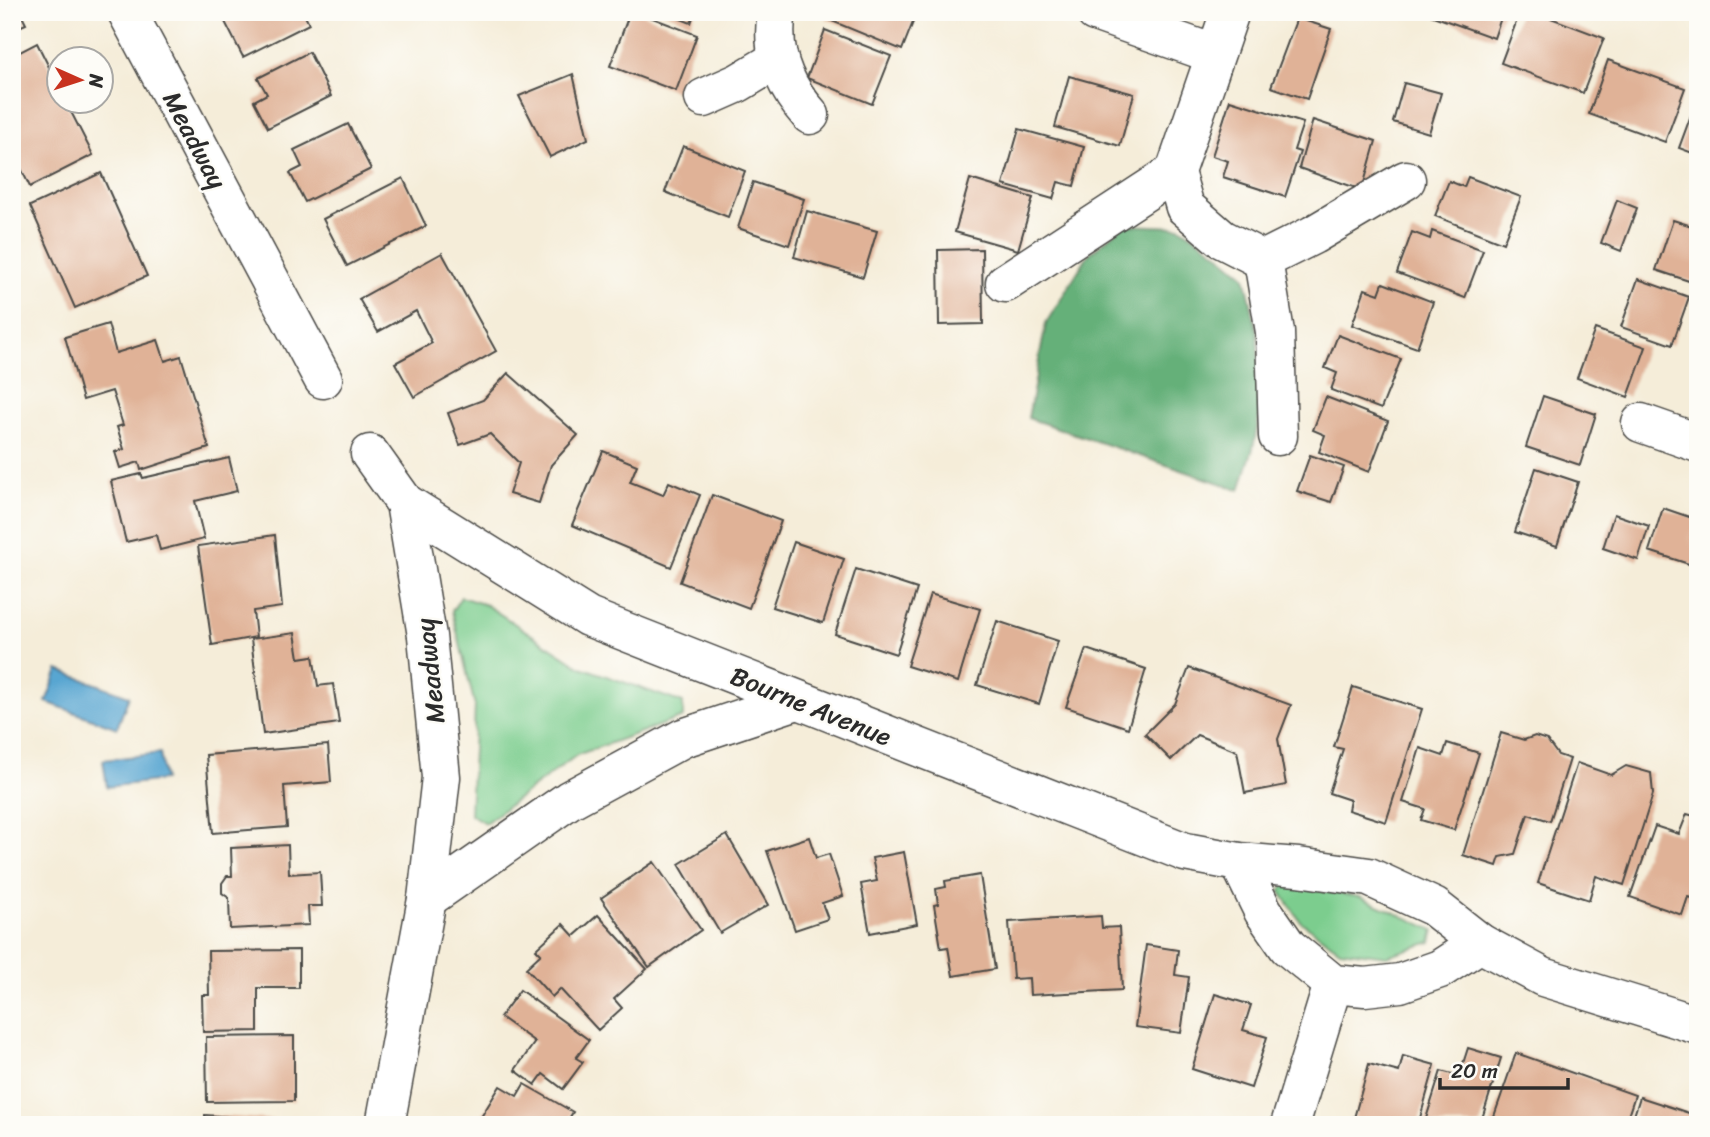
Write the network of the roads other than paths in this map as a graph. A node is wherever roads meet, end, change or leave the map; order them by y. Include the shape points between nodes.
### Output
1 (127, 12) edge
2 (777, 12) edge
3 (1095, 12) edge
4 (1230, 12) edge
5 (1214, 54) junction
6 (778, 59) junction
7 (704, 98) dead end
8 (810, 115) dead end
9 (1175, 172) junction
10 (1406, 180) dead end
11 (1263, 260) junction
12 (1005, 283) dead end
13 (323, 379) dead end
14 (1641, 423) dead end
15 (1278, 436) dead end
16 (1698, 442) edge
17 (370, 454) dead end
18 (405, 503) junction
19 (797, 701) junction
20 (1239, 862) junction
21 (428, 899) junction
22 (1479, 943) junction
23 (1333, 984) junction
24 (1698, 1025) edge
25 (385, 1125) edge
26 (1290, 1125) edge

1 - 13 street, Meadway
2 - 6 street
3 - 5 street
4 - 5 street
5 - 9 street
6 - 7 street
6 - 8 street via 793,96
9 - 11 street via 1185,207 1222,239
9 - 12 street
10 - 11 street
11 - 15 street via 1275,332
14 - 16 street
17 - 18 street, Meadway
18 - 19 street, Bourne Avenue via 588,617
18 - 21 street, Meadway via 427,636 441,777
19 - 20 street, Bourne Avenue via 1185,852
19 - 21 street via 683,738 569,800
20 - 22 street, Bourne Avenue via 1369,877 1434,907
20 - 23 street via 1263,911 1288,947
21 - 25 street, Meadway
22 - 23 street via 1440,968 1400,983
22 - 24 street, Bourne Avenue via 1543,977
23 - 26 street

